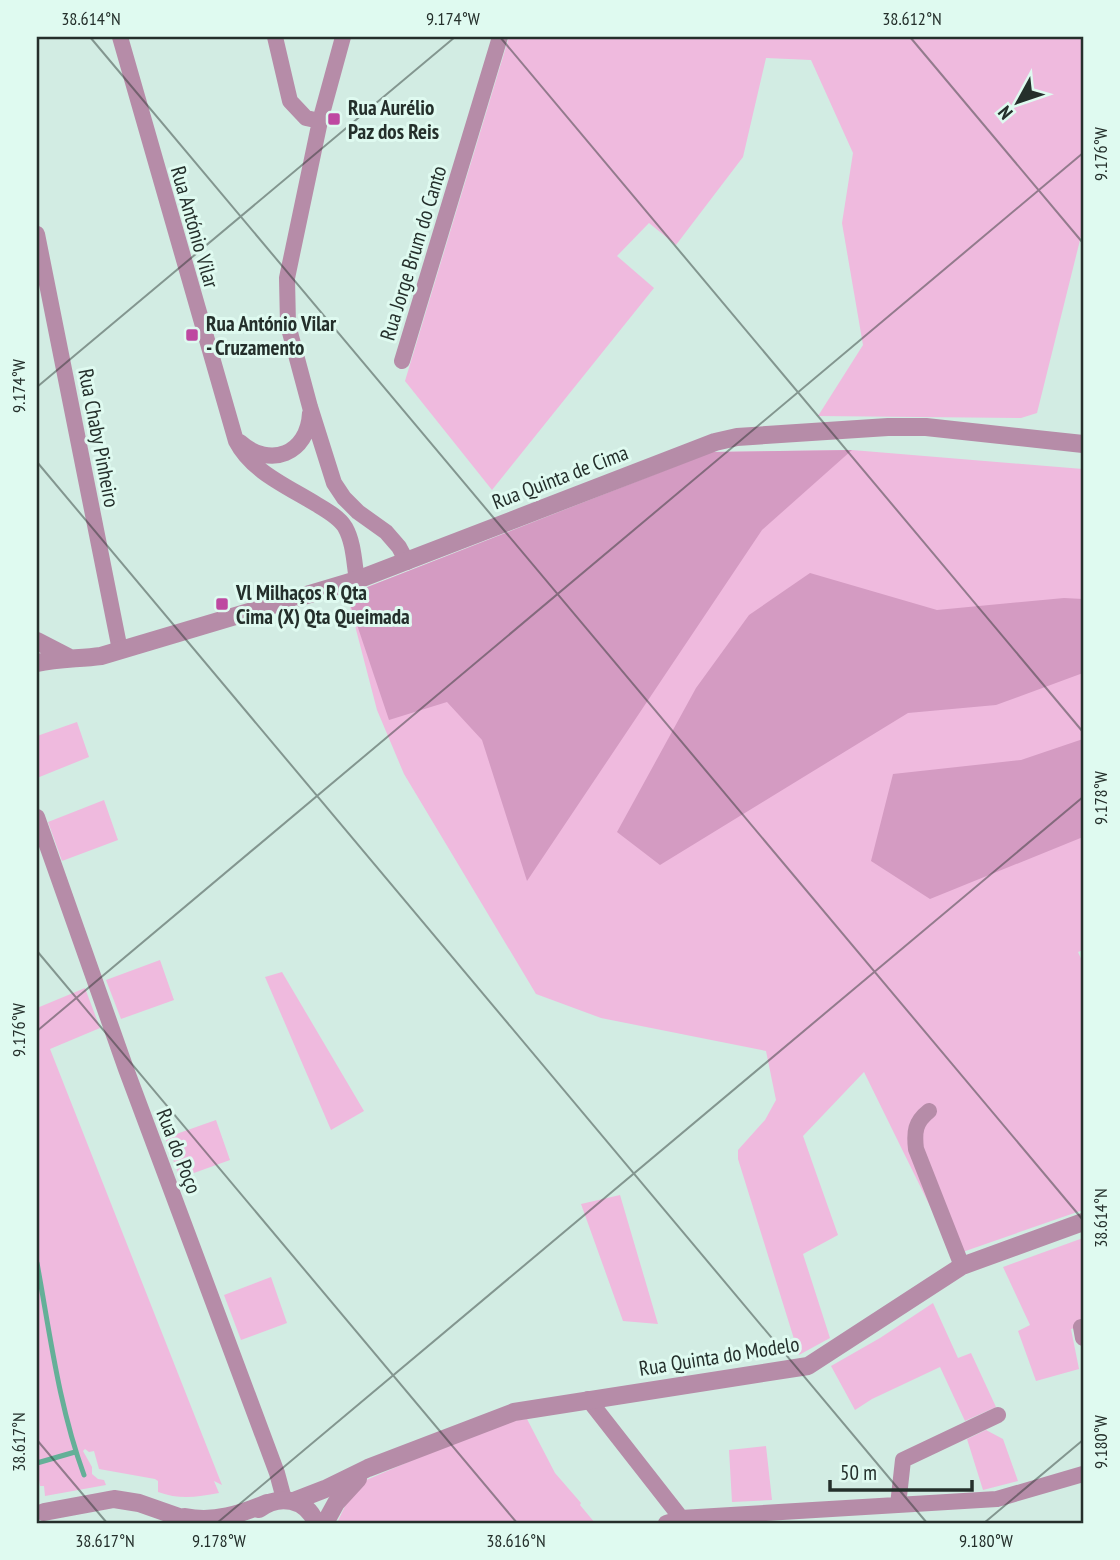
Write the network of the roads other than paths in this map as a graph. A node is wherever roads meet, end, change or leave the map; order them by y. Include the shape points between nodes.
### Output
1 (120, 37) edge
2 (275, 37) edge
3 (343, 37) edge
4 (500, 37) edge
5 (320, 121) junction
6 (37, 234) edge
7 (402, 361) dead end
8 (310, 407) junction
9 (232, 432) junction
10 (1083, 444) edge
11 (407, 562) junction
12 (357, 580) junction
13 (37, 641) edge
14 (120, 650) junction
15 (68, 657) junction
16 (37, 663) edge
17 (37, 817) edge
18 (929, 1111) dead end
19 (1083, 1222) edge
20 (962, 1266) junction
21 (588, 1399) junction
22 (998, 1415) dead end
23 (378, 1464) junction
24 (1083, 1474) edge
25 (282, 1501) junction
26 (898, 1505) junction
27 (44, 1512) dead end
28 (175, 1515) junction
29 (678, 1522) edge
30 (196, 1523) edge
31 (249, 1523) edge
32 (316, 1523) edge
33 (325, 1523) edge

1 - 9 street, Rua António Vilar
2 - 5 street via 290,101 306,118
3 - 5 street
4 - 7 street, Rua Jorge Brum do Canto
5 - 8 street via 286,288 288,325
6 - 14 street, Rua Chaby Pinheiro
8 - 9 street via 304,438 288,452 268,456 250,450
8 - 11 street via 334,483 358,512 399,547
9 - 12 street, Rua António Vilar via 251,463 344,526
10 - 11 street, Rua Quinta de Cima via 926,427 737,437
11 - 12 street, Rua Quinta de Cima
12 - 14 street, Rua Quinta de Cima
13 - 15 street
14 - 15 street, Rua Quinta de Cima via 89,658
15 - 16 street, Rua Quinta de Cima
17 - 25 street, Rua do Poço via 277,1473
18 - 20 street via 916,1125 916,1149
19 - 20 street, Rua Quinta do Modelo
20 - 21 street, Rua Quinta do Modelo via 808,1366
21 - 23 street, Rua Quinta do Modelo via 514,1412
21 - 29 street
22 - 26 street via 903,1460
23 - 25 street, Rua Quinta do Modelo
23 - 33 street, Rua Quinta do Modelo via 350,1486
24 - 26 street via 997,1499
25 - 28 street, Rua Quinta do Modelo via 223,1517
25 - 31 street via 257,1510
25 - 32 street via 309,1510
26 - 29 street
27 - 28 street via 114,1499
28 - 30 street

